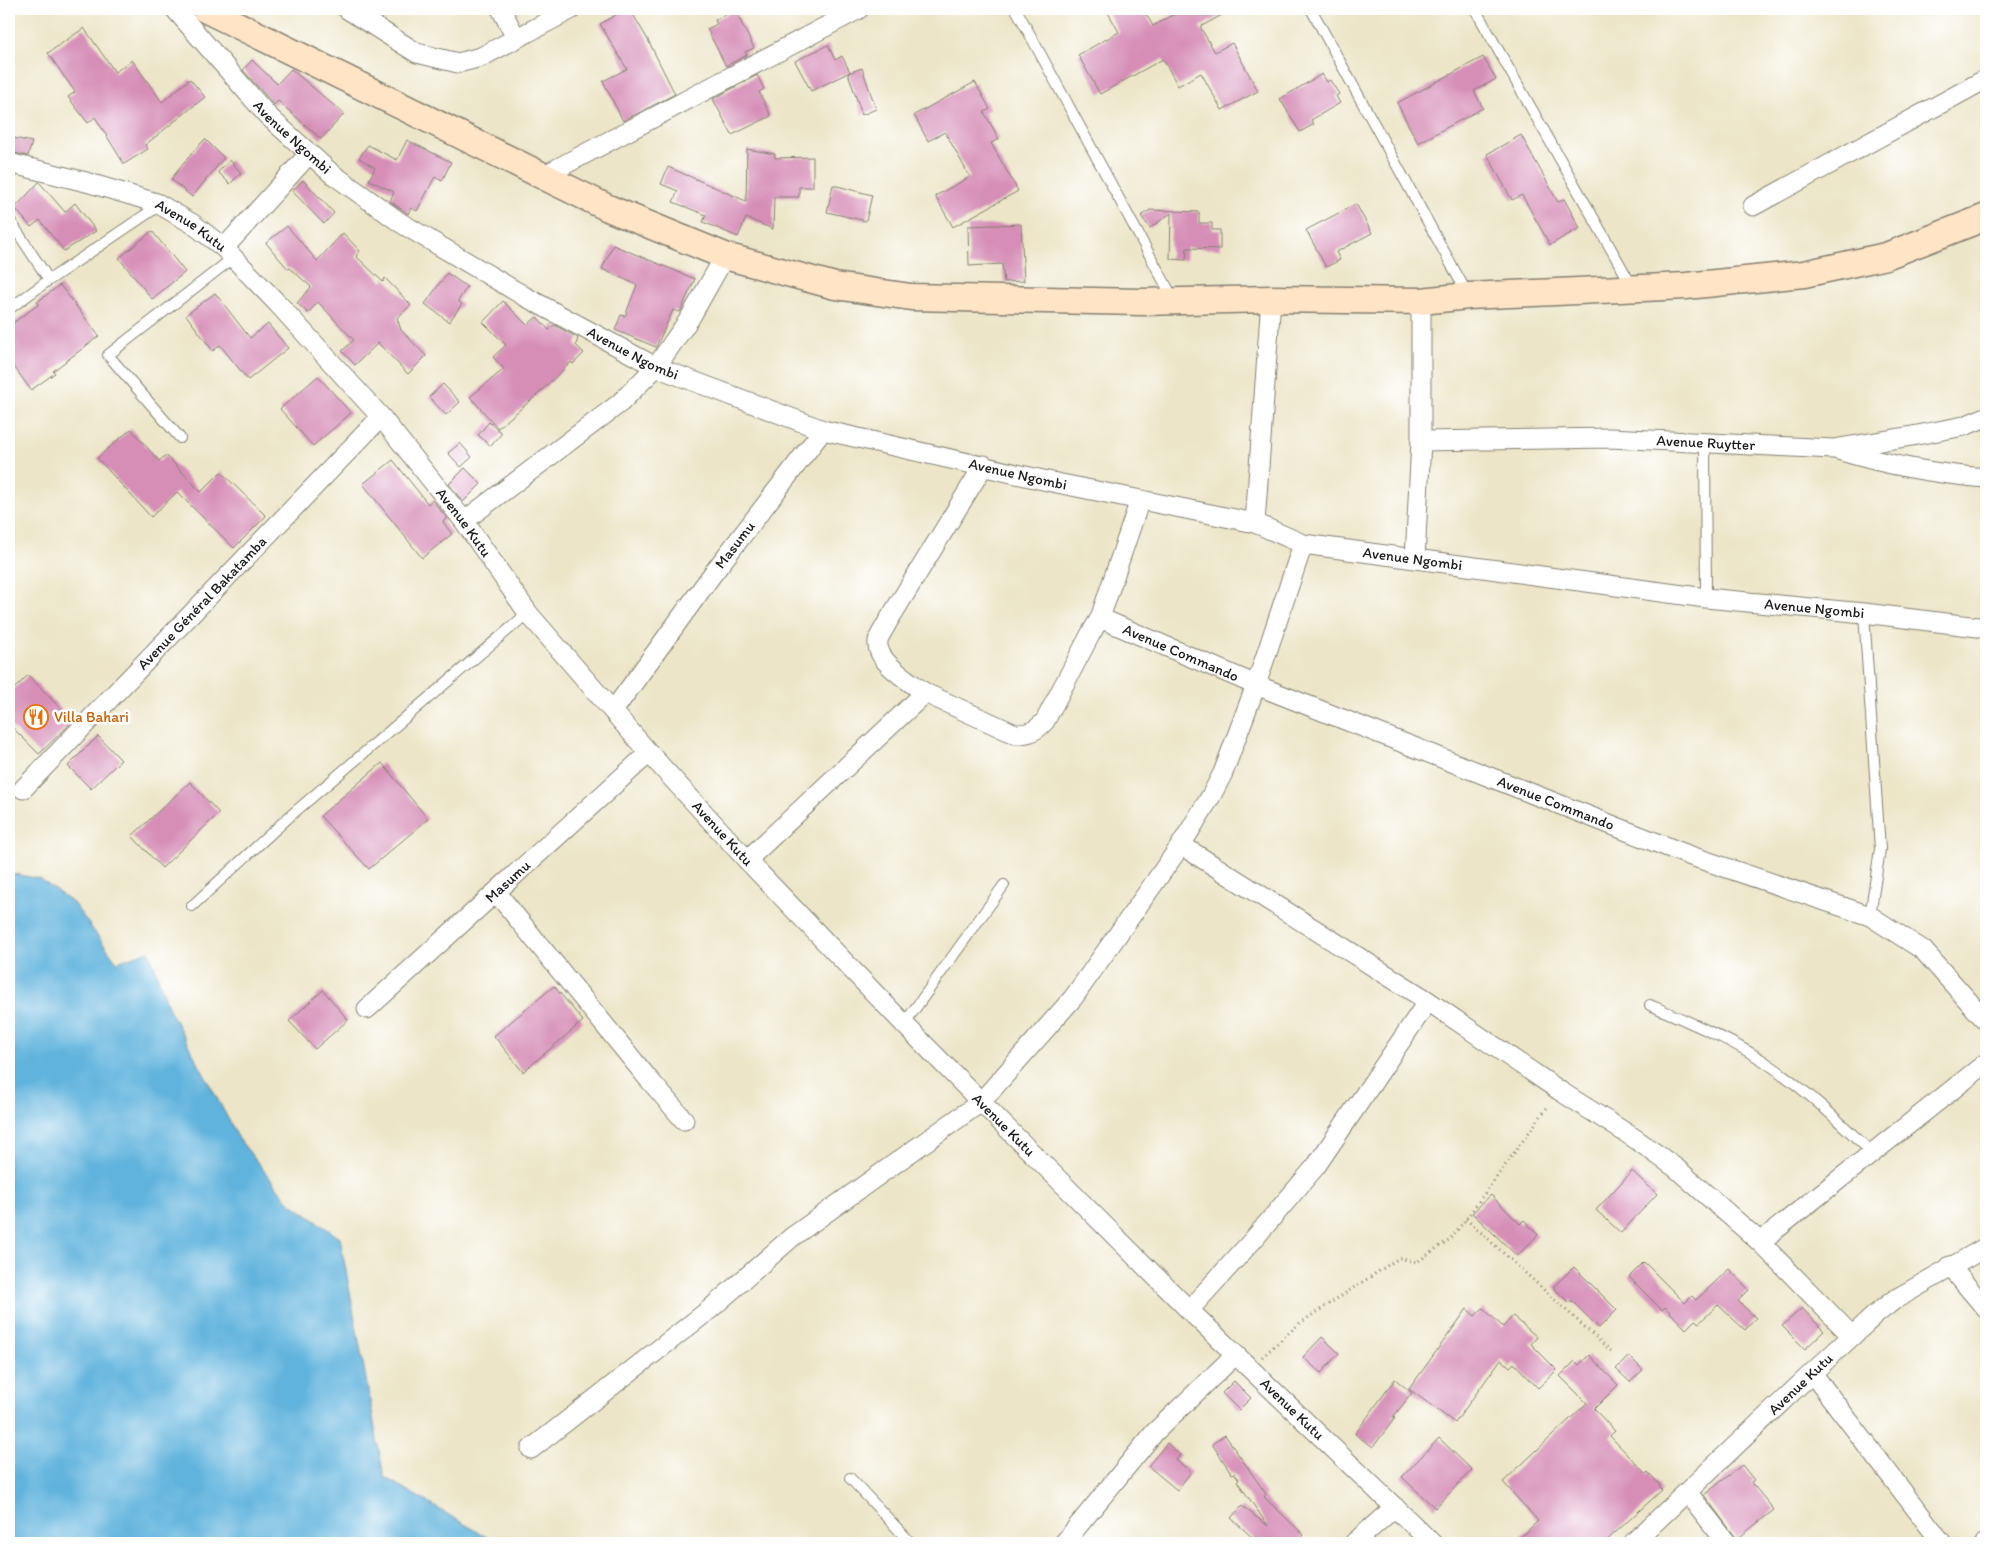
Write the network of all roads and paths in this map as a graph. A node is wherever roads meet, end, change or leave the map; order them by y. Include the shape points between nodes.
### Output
1 (175, 9) edge
2 (206, 9) edge
3 (346, 9) edge
4 (501, 9) edge
5 (572, 9) edge
6 (859, 9) edge
7 (1016, 9) edge
8 (1311, 9) edge
9 (1475, 9) edge
10 (516, 38) junction
11 (1986, 79) edge
12 (309, 154) junction
13 (9, 163) edge
14 (543, 176) junction
15 (160, 205) junction
16 (1753, 206) dead end
17 (1986, 217) edge
18 (9, 219) edge
19 (228, 253) junction
20 (725, 256) junction
21 (49, 280) junction
22 (1634, 289) junction
23 (1468, 296) junction
24 (1271, 299) junction
25 (1175, 301) junction
26 (1421, 301) junction
27 (9, 309) edge
28 (656, 366) junction
29 (381, 417) junction
30 (1986, 417) edge
31 (823, 430) junction
32 (180, 438) dead end
33 (1421, 441) junction
34 (1705, 443) junction
35 (1834, 449) junction
36 (984, 465) junction
37 (1986, 478) edge
38 (1140, 500) junction
39 (464, 521) junction
40 (1255, 523) junction
41 (1303, 544) junction
42 (1415, 559) junction
43 (1706, 598) junction
44 (1864, 613) junction
45 (528, 614) junction
46 (1100, 618) junction
47 (1986, 628) edge
48 (1256, 685) junction
49 (925, 693) junction
50 (614, 711) junction
51 (649, 753) junction
52 (23, 789) dead end
53 (1181, 845) junction
54 (747, 860) junction
55 (1004, 885) dead end
56 (496, 892) junction
57 (192, 906) dead end
58 (1870, 916) junction
59 (1428, 1002) junction
60 (1650, 1005) dead end
61 (367, 1008) dead end
62 (1986, 1021) edge
63 (904, 1024) junction
64 (1986, 1063) edge
65 (1560, 1091) junction
66 (981, 1102) junction
67 (684, 1120) dead end
68 (1873, 1154) junction
69 (1466, 1219) junction
70 (1760, 1242) junction
71 (1986, 1247) edge
72 (1950, 1266) junction
73 (1986, 1309) edge
74 (1189, 1310) junction
75 (1852, 1336) junction
76 (1611, 1351) dead end
77 (1235, 1355) junction
78 (1250, 1368) junction
79 (1812, 1373) junction
80 (531, 1449) dead end
81 (850, 1478) dead end
82 (1688, 1493) junction
83 (1395, 1507) junction
84 (1409, 1521) junction
85 (911, 1543) edge
86 (1064, 1543) edge
87 (1354, 1543) edge
88 (1411, 1543) edge
89 (1432, 1543) edge
90 (1633, 1543) edge
91 (1727, 1543) edge
92 (1942, 1543) edge

1 - 12 street, Avenue Ngombi via 268,116
2 - 14 main road
3 - 10 street via 417,54 458,63 482,57
4 - 10 street
5 - 10 street
6 - 14 street
7 - 25 lane
8 - 23 lane
9 - 22 lane
11 - 16 street
12 - 19 street
12 - 28 street, Avenue Ngombi via 401,223 524,296
13 - 15 street, Avenue Kutu
14 - 20 main road via 608,208
15 - 19 street, Avenue Kutu via 194,224
15 - 21 lane
17 - 22 main road via 1886,256 1804,274
18 - 21 lane
19 - 29 street, Avenue Kutu
19 - 32 lane via 108,355
20 - 25 main road via 835,286 910,296
20 - 28 street via 690,318
21 - 27 lane
22 - 23 main road
23 - 26 main road
24 - 25 main road
24 - 26 main road
24 - 40 street
26 - 33 street
28 - 31 street, Avenue Ngombi
28 - 39 street via 620,403
29 - 39 street, Avenue Kutu
29 - 52 street, Avenue Général Bakatamba
30 - 35 street, Avenue Ruytter via 1964,426
31 - 36 street, Avenue Ngombi
31 - 50 street, Masumu via 714,572
33 - 34 street, Avenue Ruytter via 1610,438
33 - 42 street
34 - 35 street, Avenue Ruytter
34 - 43 lane
35 - 37 street via 1898,466
36 - 38 street, Avenue Ngombi
36 - 49 street via 878,641 880,652 889,666
38 - 40 street, Avenue Ngombi
38 - 46 street
39 - 45 street, Avenue Kutu
40 - 41 street, Avenue Ngombi
41 - 42 street, Avenue Ngombi
41 - 48 street
42 - 43 street, Avenue Ngombi
43 - 44 street, Avenue Ngombi
44 - 47 street, Avenue Ngombi
44 - 58 lane via 1880,849
45 - 50 street, Avenue Kutu
45 - 57 lane via 305,804
46 - 48 street, Avenue Commando
46 - 49 street via 1044,721 1037,730 1028,734 1015,734
48 - 53 street via 1223,773
48 - 58 street, Avenue Commando via 1688,855
49 - 54 street
50 - 51 street, Avenue Kutu
51 - 54 street, Avenue Kutu
51 - 56 street, Masumu
53 - 59 street
53 - 66 street via 1073,998
54 - 63 street, Avenue Kutu
55 - 63 lane
56 - 61 street, Masumu
56 - 67 street
58 - 62 street, Avenue Commando via 1923,950
59 - 65 street
59 - 74 street via 1316,1166
60 - 68 lane via 1722,1037 1759,1058 1799,1086
63 - 66 street, Avenue Kutu
64 - 68 street
65 - 69 path
65 - 70 street via 1676,1168
66 - 74 street, Avenue Kutu
66 - 80 street via 792,1237 709,1310
68 - 70 street
69 - 76 path
69 - 78 path via 1450,1239 1417,1262 1399,1258 1300,1323
70 - 75 street
71 - 72 street, Avenue Kutu
72 - 73 street
72 - 75 street, Avenue Kutu via 1894,1300
74 - 77 street, Avenue Kutu
75 - 79 street, Avenue Kutu
77 - 78 street, Avenue Kutu
77 - 86 street via 1154,1433
78 - 83 street, Avenue Kutu
79 - 82 street, Avenue Kutu
79 - 92 street
81 - 85 lane
82 - 90 street, Avenue Kutu
82 - 91 street
83 - 84 street, Avenue Kutu
83 - 87 street
84 - 88 street
84 - 89 street, Avenue Kutu

